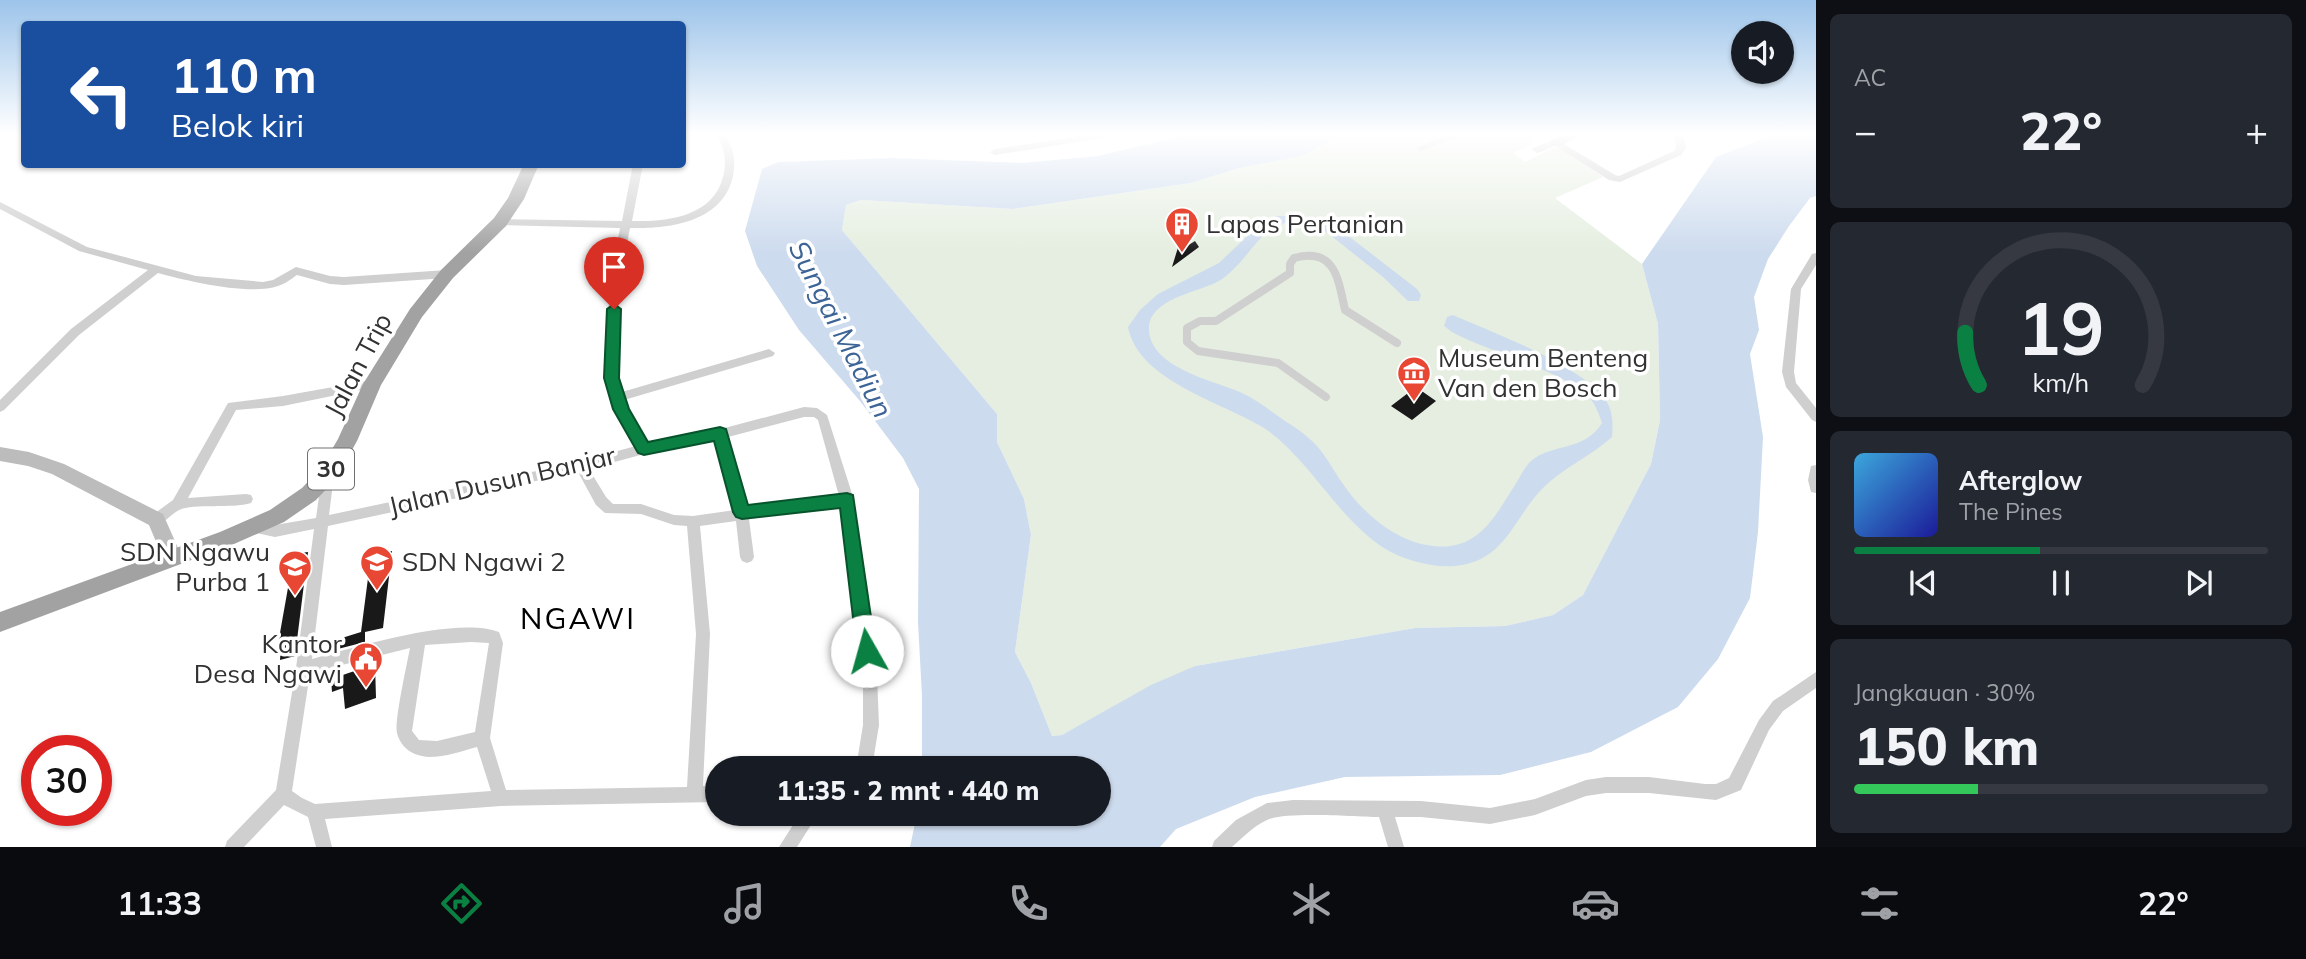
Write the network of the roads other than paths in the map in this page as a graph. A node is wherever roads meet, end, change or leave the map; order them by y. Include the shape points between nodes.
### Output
1 (527, 175) edge
2 (636, 175) edge
3 (727, 175) edge
4 (1606, 175) edge
5 (1630, 175) edge
6 (0, 205) edge
7 (500, 222) junction
8 (625, 225) junction
9 (1816, 256) edge
10 (155, 271) junction
11 (447, 274) junction
12 (1397, 343) dead end
13 (769, 353) dead end
14 (372, 384) junction
15 (1326, 397) dead end
16 (617, 398) junction
17 (0, 407) edge
18 (1816, 417) edge
19 (720, 434) junction
20 (644, 449) junction
21 (0, 453) edge
22 (581, 466) junction
23 (1816, 470) edge
24 (328, 474) junction
25 (1816, 488) edge
26 (246, 499) dead end
27 (847, 500) junction
28 (178, 504) junction
29 (742, 512) junction
30 (156, 520) junction
31 (324, 521) junction
32 (693, 521) junction
33 (252, 527) junction
34 (172, 556) junction
35 (747, 557) dead end
36 (0, 622) edge
37 (418, 641) junction
38 (303, 668) junction
39 (1816, 679) edge
40 (482, 738) junction
41 (866, 756) edge
42 (695, 792) junction
43 (705, 793) edge
44 (283, 794) junction
45 (501, 799) junction
46 (1385, 809) junction
47 (315, 812) junction
48 (802, 826) edge
49 (233, 847) edge
50 (324, 847) edge
51 (787, 847) edge
52 (1220, 847) edge
53 (1396, 847) edge

1 - 7 highway, Jalan Trip / 30
2 - 8 street
3 - 8 street via 712,205 664,224
4 - 5 street via 1620,179
6 - 10 street via 83,249
7 - 8 street
7 - 11 highway, Jalan Trip / 30
8 - 16 street via 612,332 611,378
9 - 18 street via 1796,289 1788,372 1790,384
10 - 11 street via 263,286 296,271 344,281
10 - 17 street via 75,332
11 - 14 highway, Jalan Trip / 30 via 416,313
12 - 15 street via 1345,310 1334,268 1312,255 1294,258 1290,273 1216,321 1200,321 1187,328 1187,342 1198,351 1278,363
13 - 16 street
14 - 24 highway, Jalan Trip / 30
14 - 28 street via 232,406
16 - 20 street
19 - 20 street, Jalan Dusun Banjar
19 - 27 street, Jalan Dusun Banjar via 804,412 817,413
19 - 29 street
20 - 22 street, Jalan Dusun Banjar
21 - 30 main road via 58,469
22 - 31 street, Jalan Dusun Banjar
22 - 32 street via 610,509 641,509
23 - 25 street
24 - 31 street
24 - 33 highway, Jalan Trip / 30 via 289,508
26 - 28 street
27 - 29 street
27 - 41 street, Jalan Dusun Banjar via 870,676
28 - 30 street
29 - 32 street
29 - 35 street
30 - 34 main road
31 - 33 street, Jalan Dusun Banjar via 275,531
31 - 38 street
32 - 42 street via 702,634
33 - 34 highway, Jalan Trip / 30
34 - 36 highway, Jalan Trip / 30
37 - 38 street
37 - 40 street via 488,636 496,640
37 - 40 street via 406,739 414,747 436,749
38 - 44 street
39 - 46 street via 1778,706 1739,778 1728,788 1706,792 1606,785 1490,816
40 - 45 street
42 - 43 street
42 - 45 street
44 - 47 street
44 - 49 street
45 - 47 street
46 - 52 street via 1267,811
46 - 53 street
47 - 50 street
48 - 51 street

